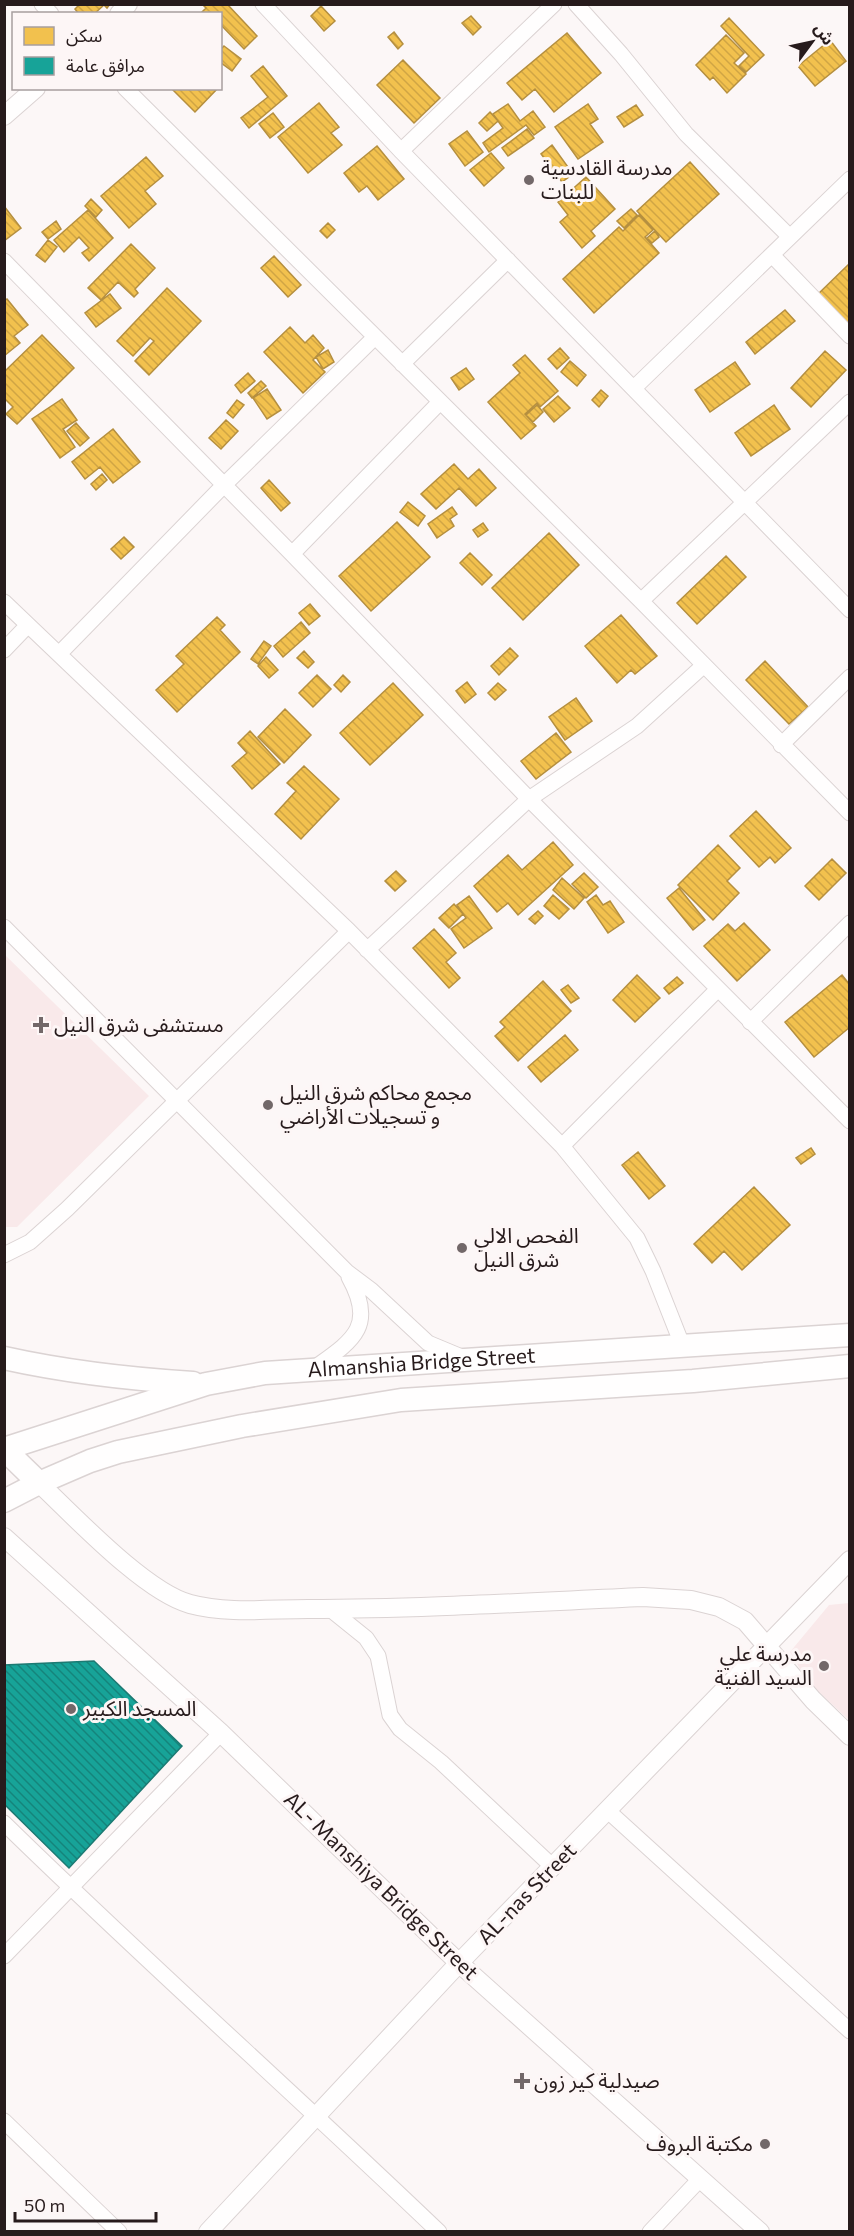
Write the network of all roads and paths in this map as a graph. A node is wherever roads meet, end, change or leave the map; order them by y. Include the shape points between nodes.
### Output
1 (264, 4) edge
2 (554, 4) edge
3 (576, 4) edge
4 (34, 90) edge
5 (128, 90) edge
6 (4, 116) edge
7 (400, 151) junction
8 (849, 178) edge
9 (790, 237) junction
10 (772, 255) junction
11 (508, 260) junction
12 (4, 261) edge
13 (849, 336) edge
14 (375, 337) junction
15 (402, 364) junction
16 (634, 388) junction
17 (849, 402) edge
18 (440, 403) junction
19 (224, 485) junction
20 (745, 502) junction
21 (292, 554) junction
22 (640, 601) junction
23 (4, 602) edge
24 (849, 610) edge
25 (28, 625) junction
26 (4, 650) edge
27 (60, 653) junction
28 (704, 666) junction
29 (849, 677) edge
30 (781, 745) junction
31 (529, 799) junction
32 (849, 813) edge
33 (849, 923) edge
34 (4, 927) edge
35 (349, 931) junction
36 (368, 950) junction
37 (717, 990) junction
38 (750, 1022) junction
39 (178, 1101) junction
40 (849, 1121) edge
41 (562, 1146) junction
42 (4, 1255) edge
43 (347, 1272) junction
44 (849, 1335) edge
45 (683, 1347) junction
46 (4, 1358) edge
47 (467, 1360) junction
48 (849, 1366) edge
49 (313, 1369) junction
50 (206, 1383) junction
51 (5, 1449) edge
52 (39, 1483) junction
53 (4, 1501) edge
54 (4, 1538) edge
55 (849, 1560) edge
56 (843, 1575) edge
57 (330, 1609) junction
58 (765, 1647) junction
59 (221, 1733) junction
60 (849, 1736) edge
61 (608, 1811) junction
62 (4, 1822) edge
63 (553, 1867) junction
64 (71, 1889) junction
65 (4, 1956) edge
66 (459, 1963) junction
67 (849, 2031) edge
68 (317, 2116) junction
69 (4, 2121) edge
70 (701, 2178) junction
71 (119, 2232) edge
72 (208, 2232) edge
73 (439, 2232) edge
74 (650, 2232) edge
75 (760, 2232) edge

1 - 7 street
2 - 7 street
3 - 9 street via 687,135
4 - 6 street
5 - 14 street
7 - 11 street
8 - 9 street
9 - 10 street
10 - 13 street
10 - 16 street
11 - 15 street
11 - 16 street
12 - 19 street
14 - 15 street
14 - 19 street
15 - 18 street
16 - 20 street
17 - 20 street
18 - 21 street
18 - 22 street
19 - 21 street
19 - 27 street
20 - 22 street
20 - 24 street
21 - 31 street
22 - 28 street
23 - 25 street
25 - 26 street
25 - 27 street
27 - 35 street
28 - 30 street
28 - 31 street via 637,726
29 - 30 street
30 - 32 street
31 - 36 street
31 - 37 street
33 - 38 street
34 - 39 street
35 - 36 street
35 - 39 street
36 - 41 street
37 - 38 street
37 - 41 street
38 - 40 street
39 - 42 street via 30,1242
39 - 43 street
41 - 45 street via 637,1238
43 - 47 street via 428,1343
43 - 49 street via 360,1299 362,1320 351,1339
44 - 45 main road, Almanshia Bridge Street
45 - 47 main road, Almanshia Bridge Street
46 - 50 main road via 128,1379
47 - 49 main road, Almanshia Bridge Street
48 - 52 main road, Almanshia Bridge Street via 681,1382 401,1400 144,1446 90,1461
49 - 50 main road, Almanshia Bridge Street
50 - 51 main road, Almanshia Bridge Street
51 - 52 main road, Almanshia Bridge Street
52 - 53 main road, Almanshia Bridge Street
52 - 57 street via 113,1553 159,1589 189,1604 224,1609
54 - 59 street, AL- Manshiya Bridge Street
55 - 56 street, AL-nas Street
56 - 58 street, AL-nas Street
57 - 58 street via 643,1597 691,1600 719,1607 745,1621
57 - 63 street via 366,1638 378,1656 390,1715 400,1729
58 - 60 street
58 - 61 street, AL-nas Street
59 - 64 street
59 - 66 street, AL- Manshiya Bridge Street
61 - 63 street, AL-nas Street
61 - 67 street
62 - 64 street
63 - 66 street, AL-nas Street
64 - 65 street
64 - 68 street
66 - 68 street, AL-nas Street
66 - 70 street, AL- Manshiya Bridge Street
68 - 72 street, AL-nas Street
68 - 73 street
69 - 71 street
70 - 74 street
70 - 75 street, AL- Manshiya Bridge Street

